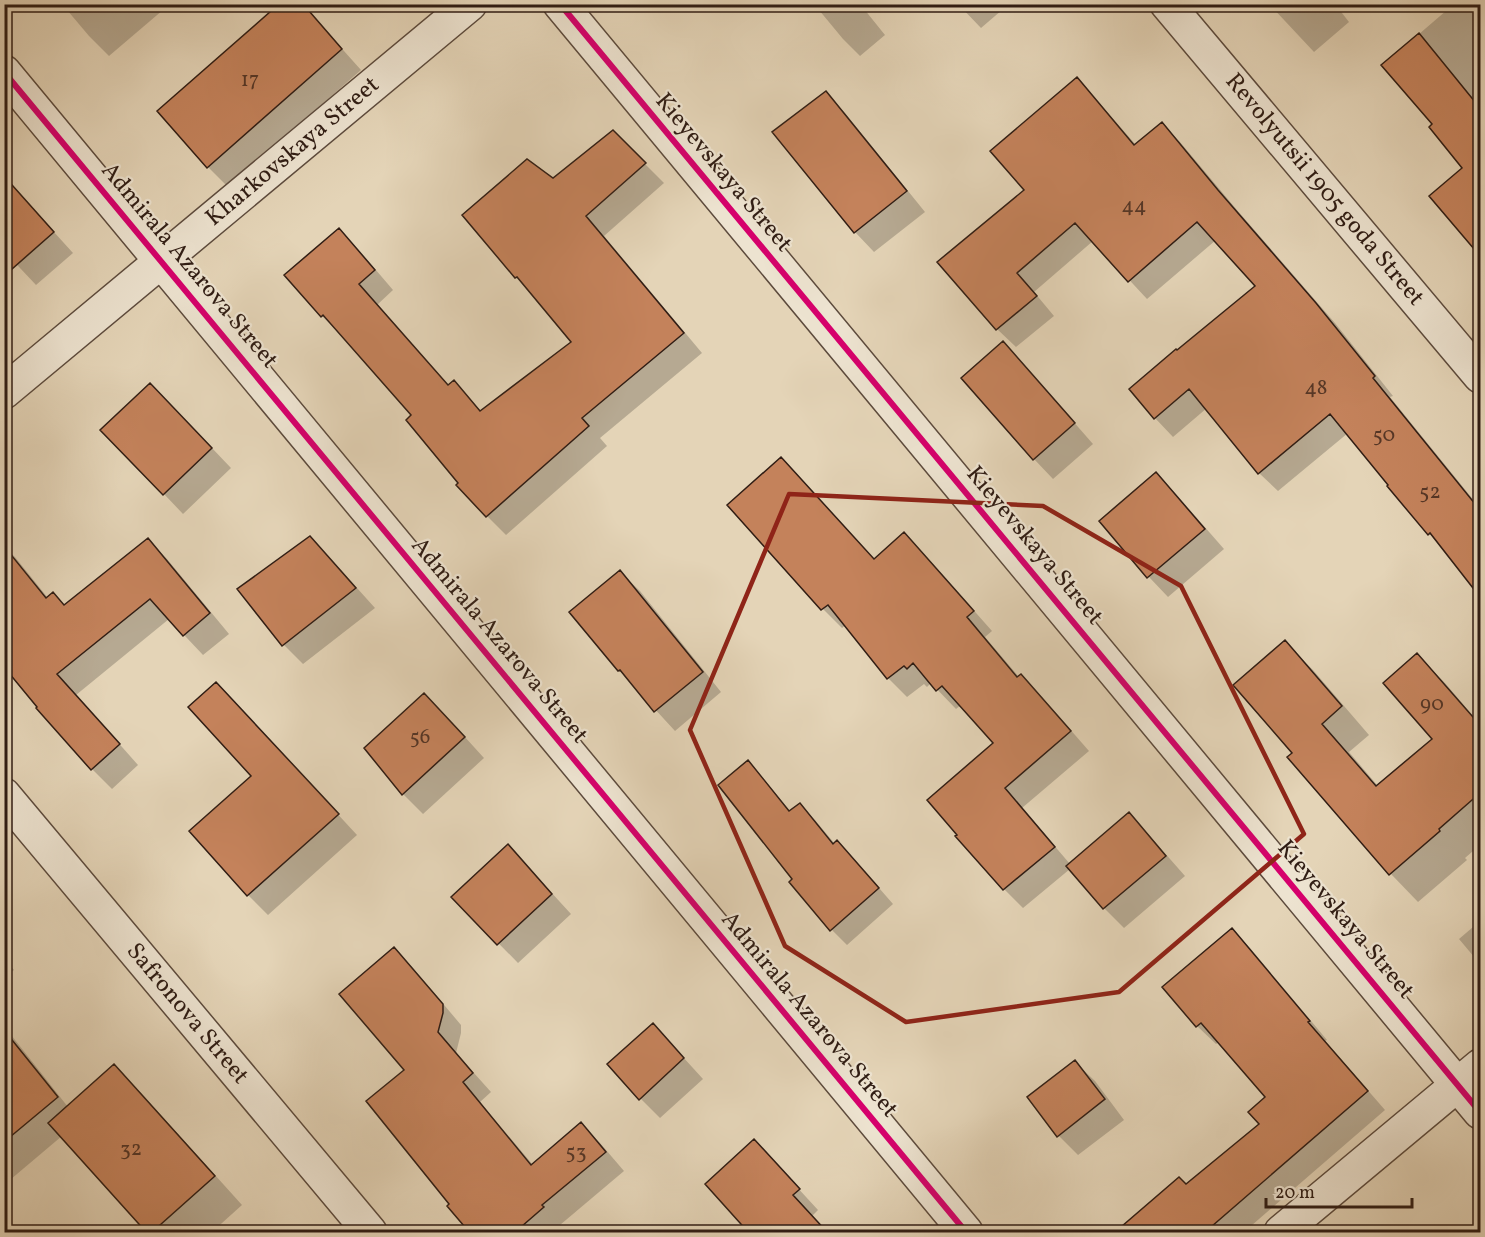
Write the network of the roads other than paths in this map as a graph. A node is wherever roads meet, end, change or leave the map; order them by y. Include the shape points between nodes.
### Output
1 (470, 4) edge
2 (560, 4) edge
3 (1167, 4) edge
4 (4, 72) edge
5 (162, 262) junction
6 (1480, 376) edge
7 (4, 392) edge
8 (4, 795) edge
9 (1469, 1075) edge
10 (1480, 1112) edge
11 (370, 1233) edge
12 (966, 1233) edge
13 (1281, 1233) edge

1 - 5 street, Kharkovskaya Street
2 - 9 street, Kieyevskaya Street
3 - 6 street, Revolyutsii 1905 goda Street
4 - 5 street, Admirala Azarova Street
5 - 7 street, Kharkovskaya Street
5 - 12 street, Admirala Azarova Street
8 - 11 street, Safronova Street
9 - 10 street, Kieyevskaya Street
9 - 13 street

